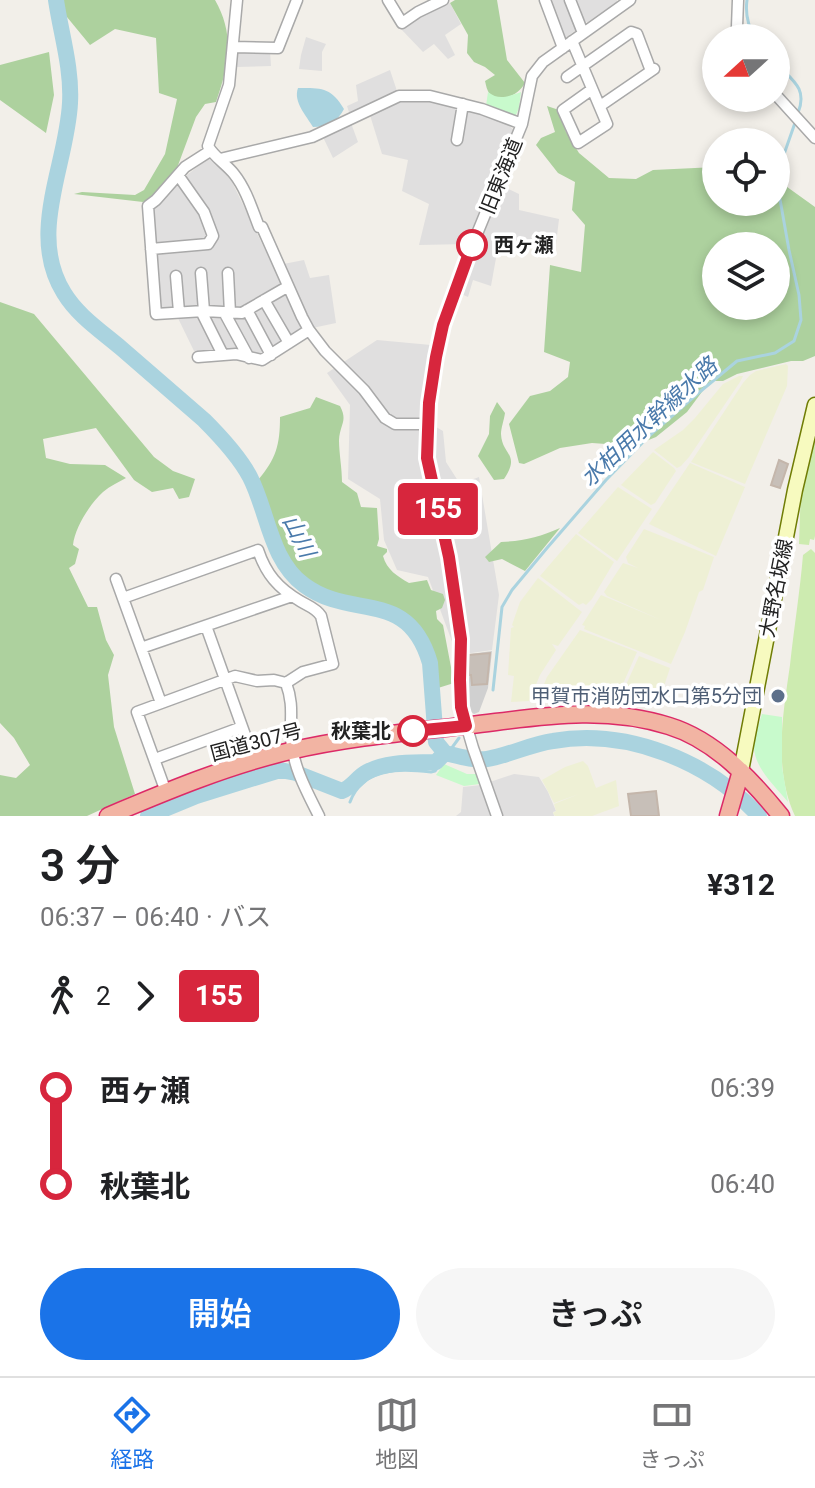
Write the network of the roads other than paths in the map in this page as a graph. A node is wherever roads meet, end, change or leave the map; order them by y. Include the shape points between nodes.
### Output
1 (237, 0) edge
2 (297, 0) edge
3 (388, 0) edge
4 (443, 0) edge
5 (545, 0) edge
6 (570, 0) edge
7 (738, 0) edge
8 (626, 1) edge
9 (737, 24) edge
10 (583, 33) junction
11 (572, 41) junction
12 (233, 47) junction
13 (563, 48) junction
14 (582, 66) junction
15 (567, 77) dead end
16 (591, 90) junction
17 (463, 104) junction
18 (600, 106) junction
19 (790, 110) edge
20 (522, 124) junction
21 (815, 138) edge
22 (457, 140) dead end
23 (210, 151) junction
24 (220, 159) junction
25 (178, 175) junction
26 (151, 249) junction
27 (201, 273) dead end
28 (228, 273) dead end
29 (176, 276) dead end
30 (287, 287) junction
31 (264, 300) junction
32 (247, 310) junction
33 (203, 311) junction
34 (179, 312) junction
35 (227, 312) junction
36 (309, 330) junction
37 (289, 343) junction
38 (223, 355) junction
39 (271, 355) junction
40 (198, 357) dead end
41 (249, 358) junction
42 (815, 405) edge
43 (429, 424) junction
44 (116, 579) dead end
45 (292, 596) junction
46 (123, 598) junction
47 (206, 626) junction
48 (141, 648) junction
49 (225, 679) junction
50 (286, 683) junction
51 (161, 703) junction
52 (466, 726) junction
53 (242, 727) junction
54 (293, 750) junction
55 (155, 759) junction
56 (254, 760) junction
57 (739, 777) junction
58 (166, 792) junction
59 (729, 813) edge
60 (108, 816) edge
61 (319, 816) edge
62 (497, 816) edge
63 (781, 816) edge

1 - 12 street
2 - 12 street via 278,48
3 - 4 street via 402,23
5 - 13 street
6 - 10 street
7 - 9 street
8 - 10 street, 旧東海道
10 - 11 street, 旧東海道
11 - 13 street, 旧東海道
11 - 14 street
12 - 23 street via 229,85 211,133
13 - 20 street, 旧東海道 via 532,76
14 - 15 street
14 - 16 street
14 - 18 street via 631,32 637,34 653,70
16 - 18 street
16 - 18 street via 563,110 578,143 607,124
17 - 20 street
17 - 22 street
17 - 24 street via 399,96 312,137
19 - 21 street
20 - 43 street, 旧東海道 via 443,325
23 - 24 street
23 - 25 street
24 - 30 street via 243,186
25 - 26 street via 148,206
25 - 26 street via 204,212 213,236 208,244
26 - 34 street via 156,314
27 - 33 street
28 - 35 street
29 - 34 street
30 - 31 street
30 - 36 street
31 - 32 street
31 - 37 street
32 - 35 street
32 - 39 street
33 - 34 street
33 - 35 street
33 - 38 street
35 - 41 street
36 - 37 street
36 - 43 street via 385,418 395,424
37 - 39 street
38 - 40 street
38 - 41 street
39 - 41 street
42 - 57 main road, 大野名坂線
43 - 52 street, 旧東海道 via 427,458 461,639
44 - 46 street
45 - 46 street via 264,568 258,550
45 - 47 street
45 - 50 street via 321,616 333,664
46 - 48 street
47 - 48 street
47 - 49 street
48 - 51 street
49 - 50 street
49 - 51 street
49 - 53 street
50 - 54 street
51 - 55 street via 137,712
52 - 54 highway, 国道307号
52 - 57 highway, 国道307号 via 550,714 637,717 673,727 715,750
52 - 62 street, 旧東海道
53 - 55 street
53 - 56 street
54 - 56 highway, 国道307号
54 - 61 street
55 - 58 street
56 - 58 highway, 国道307号
57 - 59 highway
57 - 63 highway, 国道307号 via 758,787
58 - 60 highway, 国道307号

